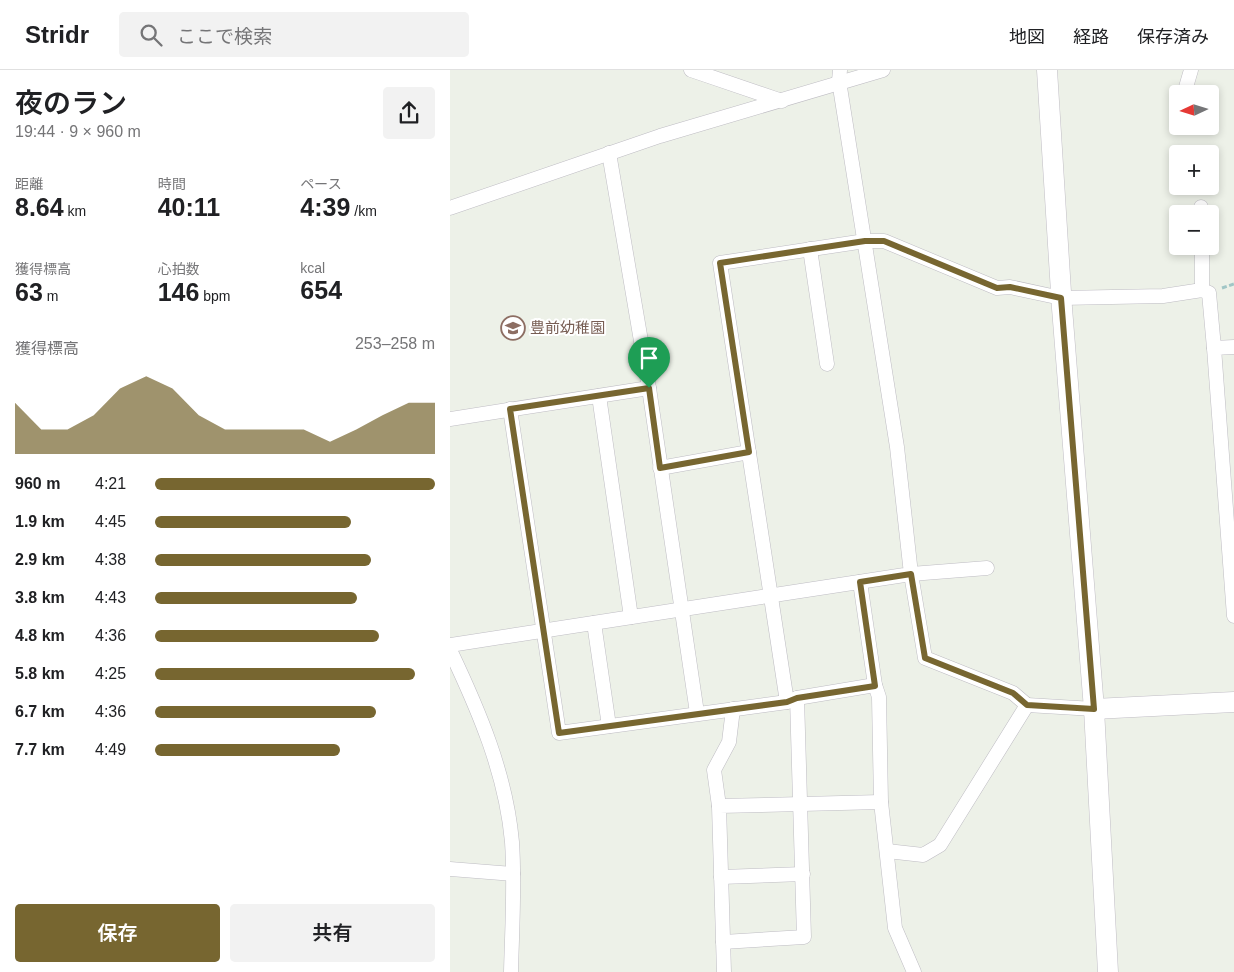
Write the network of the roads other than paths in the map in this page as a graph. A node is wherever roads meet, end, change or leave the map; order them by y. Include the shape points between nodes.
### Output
1 (691, 70) edge
2 (883, 70) edge
3 (1047, 70) edge
4 (1191, 70) edge
5 (840, 76) edge
6 (1187, 85) edge
7 (782, 101) junction
8 (609, 153) junction
9 (450, 208) edge
10 (865, 241) junction
11 (810, 249) junction
12 (1202, 255) edge
13 (1202, 290) junction
14 (1061, 298) junction
15 (1234, 347) edge
16 (1214, 348) junction
17 (827, 364) dead end
18 (649, 388) junction
19 (599, 396) junction
20 (510, 409) junction
21 (450, 419) edge
22 (749, 452) junction
23 (660, 468) junction
24 (986, 568) dead end
25 (911, 574) junction
26 (860, 582) junction
27 (771, 595) junction
28 (680, 608) junction
29 (631, 616) junction
30 (1234, 616) edge
31 (594, 623) junction
32 (543, 632) junction
33 (450, 645) edge
34 (450, 650) edge
35 (875, 686) junction
36 (792, 700) junction
37 (1234, 702) edge
38 (1027, 705) junction
39 (733, 708) junction
40 (1094, 709) junction
41 (697, 713) junction
42 (609, 726) junction
43 (881, 802) junction
44 (802, 804) junction
45 (719, 806) junction
46 (887, 851) junction
47 (450, 870) edge
48 (512, 874) junction
49 (803, 874) junction
50 (721, 877) junction
51 (723, 942) junction
52 (511, 972) edge
53 (724, 972) edge
54 (914, 972) edge
55 (1108, 972) edge

1 - 7 street
2 - 5 street
3 - 14 street
4 - 6 street
5 - 7 street
5 - 10 street
7 - 8 street
8 - 9 street
8 - 18 street
10 - 11 street
10 - 14 street via 884,241 997,288 1010,287
10 - 25 street via 897,447
11 - 17 street
11 - 22 street via 720,263
12 - 13 street
13 - 14 street via 1163,296
13 - 16 street via 1210,293
14 - 40 street
15 - 16 street
16 - 30 street
18 - 19 street
18 - 23 street
19 - 20 street
19 - 29 street
20 - 21 street
20 - 32 street
22 - 23 street
22 - 27 street
23 - 28 street
24 - 25 street
25 - 26 street
25 - 38 street via 925,658 1013,693
26 - 27 street
26 - 35 street
27 - 28 street
27 - 36 street
28 - 29 street
28 - 41 street
29 - 31 street
31 - 32 street
31 - 42 street
32 - 33 street
32 - 42 street via 559,733
34 - 48 street via 478,709 495,760 507,806
35 - 36 street
35 - 43 street via 879,696
36 - 39 street
36 - 44 street
37 - 40 street
38 - 40 street
38 - 46 street via 940,845 923,855
39 - 41 street
39 - 45 street via 729,742 714,770
40 - 55 street
41 - 42 street
43 - 44 street
43 - 46 street
44 - 45 street
44 - 49 street
45 - 50 street
46 - 54 street via 895,928
47 - 48 street
48 - 52 street
49 - 50 street
49 - 51 street via 804,937
50 - 51 street
51 - 53 street

